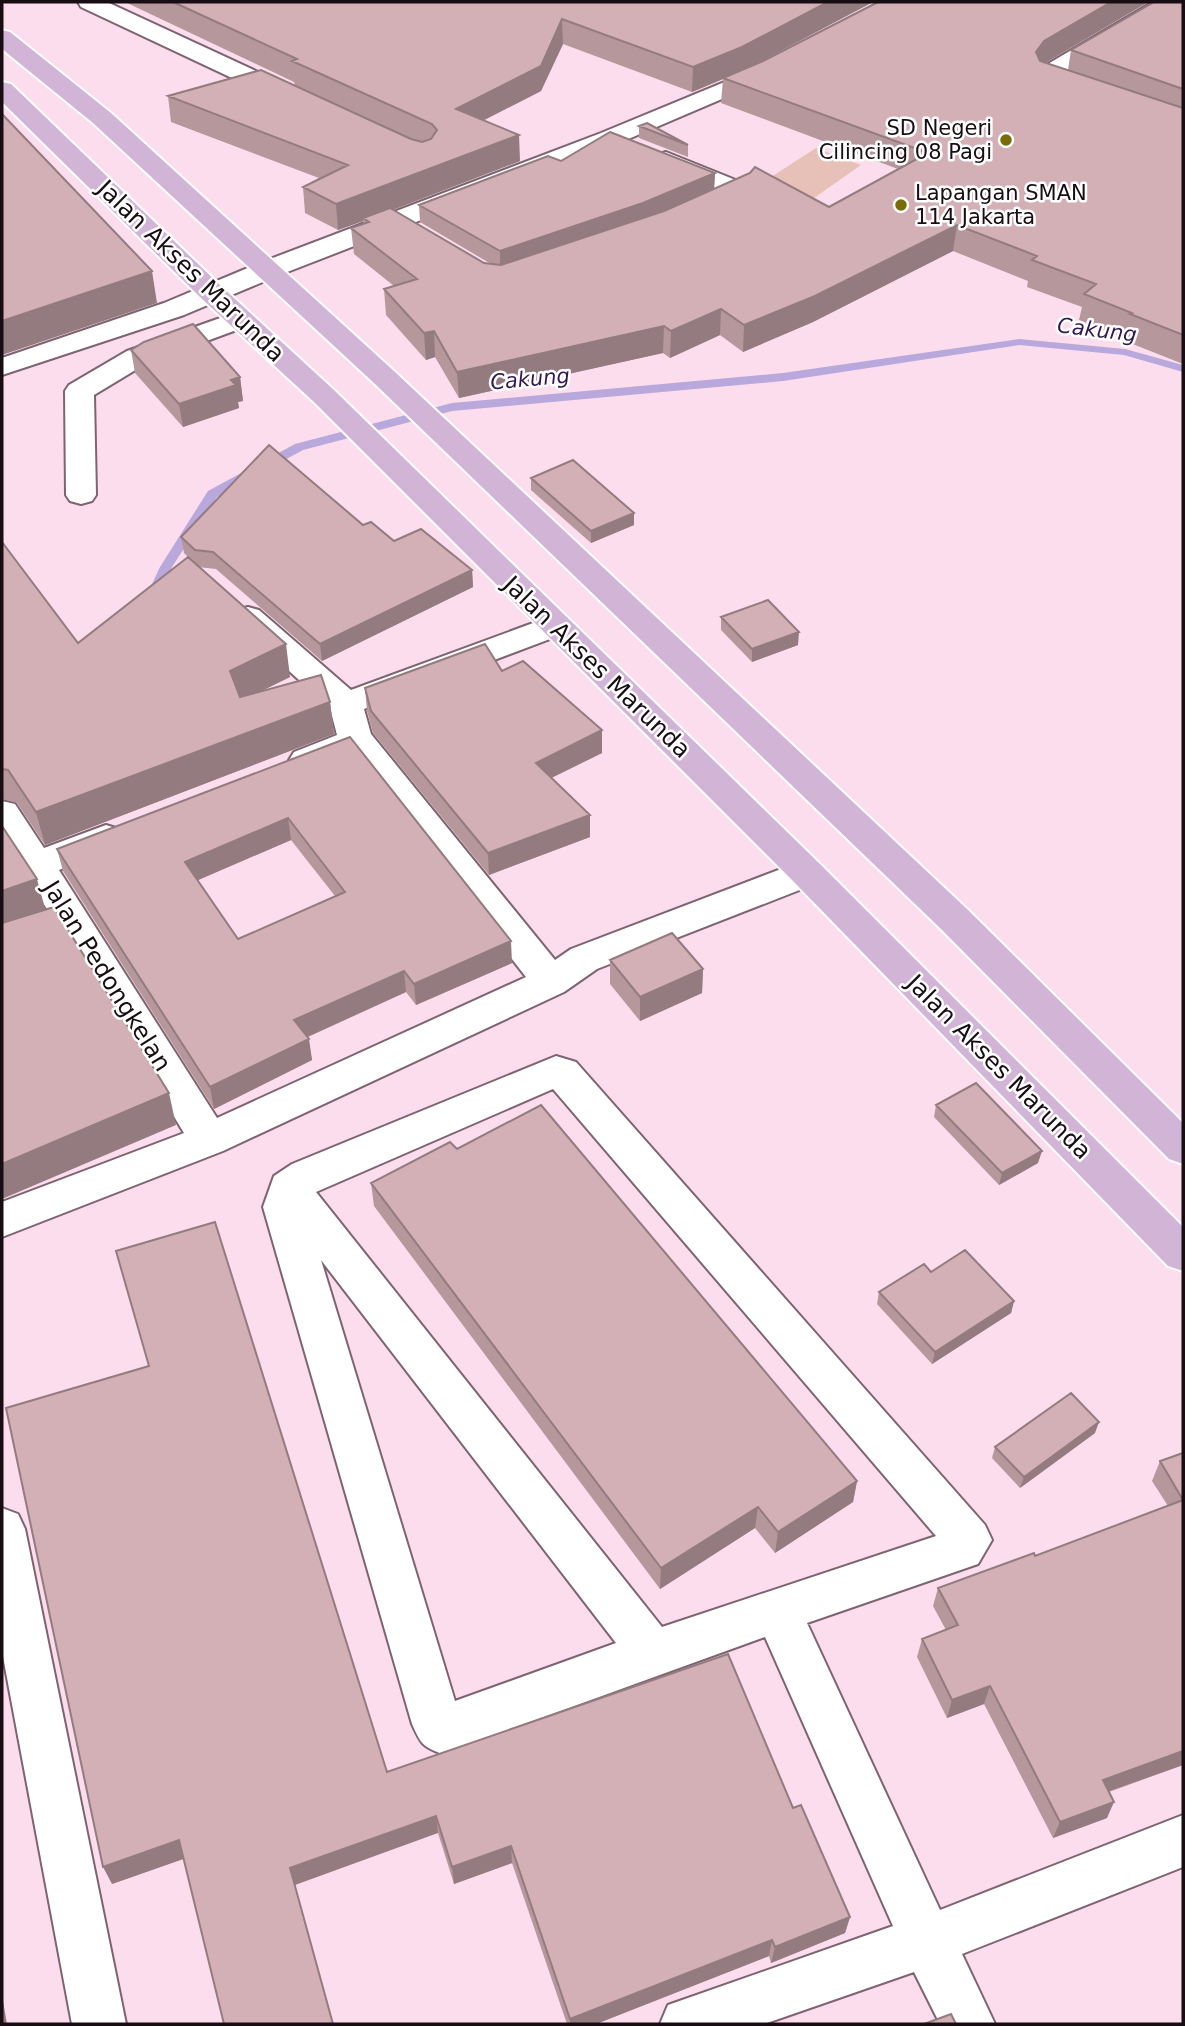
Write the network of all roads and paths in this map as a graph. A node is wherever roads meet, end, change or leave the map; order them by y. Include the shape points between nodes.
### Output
1 (89, 2) edge
2 (1170, 2) edge
3 (2, 37) edge
4 (784, 62) edge
5 (2, 89) edge
6 (1097, 98) edge
7 (311, 106) edge
8 (610, 138) junction
9 (676, 219) edge
10 (267, 270) junction
11 (211, 292) junction
12 (240, 319) junction
13 (2, 367) edge
14 (81, 495) dead end
15 (223, 596) edge
16 (555, 626) junction
17 (346, 704) junction
18 (356, 742) junction
19 (276, 772) edge
20 (2, 813) edge
21 (137, 825) edge
22 (37, 865) junction
23 (807, 873) junction
24 (73, 919) junction
25 (37, 931) edge
26 (551, 982) junction
27 (209, 1140) junction
28 (1183, 1148) edge
29 (289, 1188) junction
30 (2, 1220) edge
31 (1183, 1254) edge
32 (2, 1529) edge
33 (778, 1612) junction
34 (653, 1653) junction
35 (1183, 1841) edge
36 (927, 1941) junction
37 (99, 2024) edge
38 (687, 2024) edge
39 (968, 2024) edge

1 - 7 street
2 - 6 street via 1046,79
3 - 10 main road, Jalan Akses Marunda via 102,118
4 - 8 street
5 - 11 main road, Jalan Akses Marunda
8 - 9 street via 738,190
8 - 10 street via 406,229
10 - 11 street
10 - 28 main road, Jalan Akses Marunda via 954,919
11 - 12 main road, Jalan Akses Marunda
11 - 13 street via 174,309
12 - 14 street via 137,357 79,391
12 - 16 main road, Jalan Akses Marunda
15 - 17 street
16 - 17 street
16 - 23 main road, Jalan Akses Marunda
17 - 18 street
18 - 19 street
18 - 26 street
20 - 22 street, Jalan Pedongkelan
21 - 22 street
22 - 24 street, Jalan Pedongkelan
23 - 26 street via 584,959
23 - 31 main road, Jalan Akses Marunda
24 - 25 street
24 - 27 street, Jalan Pedongkelan
26 - 27 street
27 - 30 street
29 - 33 street via 307,1176 550,1074 562,1073 969,1540 961,1549
29 - 34 street
29 - 34 street via 284,1208 437,1724 448,1729
32 - 37 street
33 - 34 street
33 - 36 street
35 - 36 street
36 - 38 street
36 - 39 street

